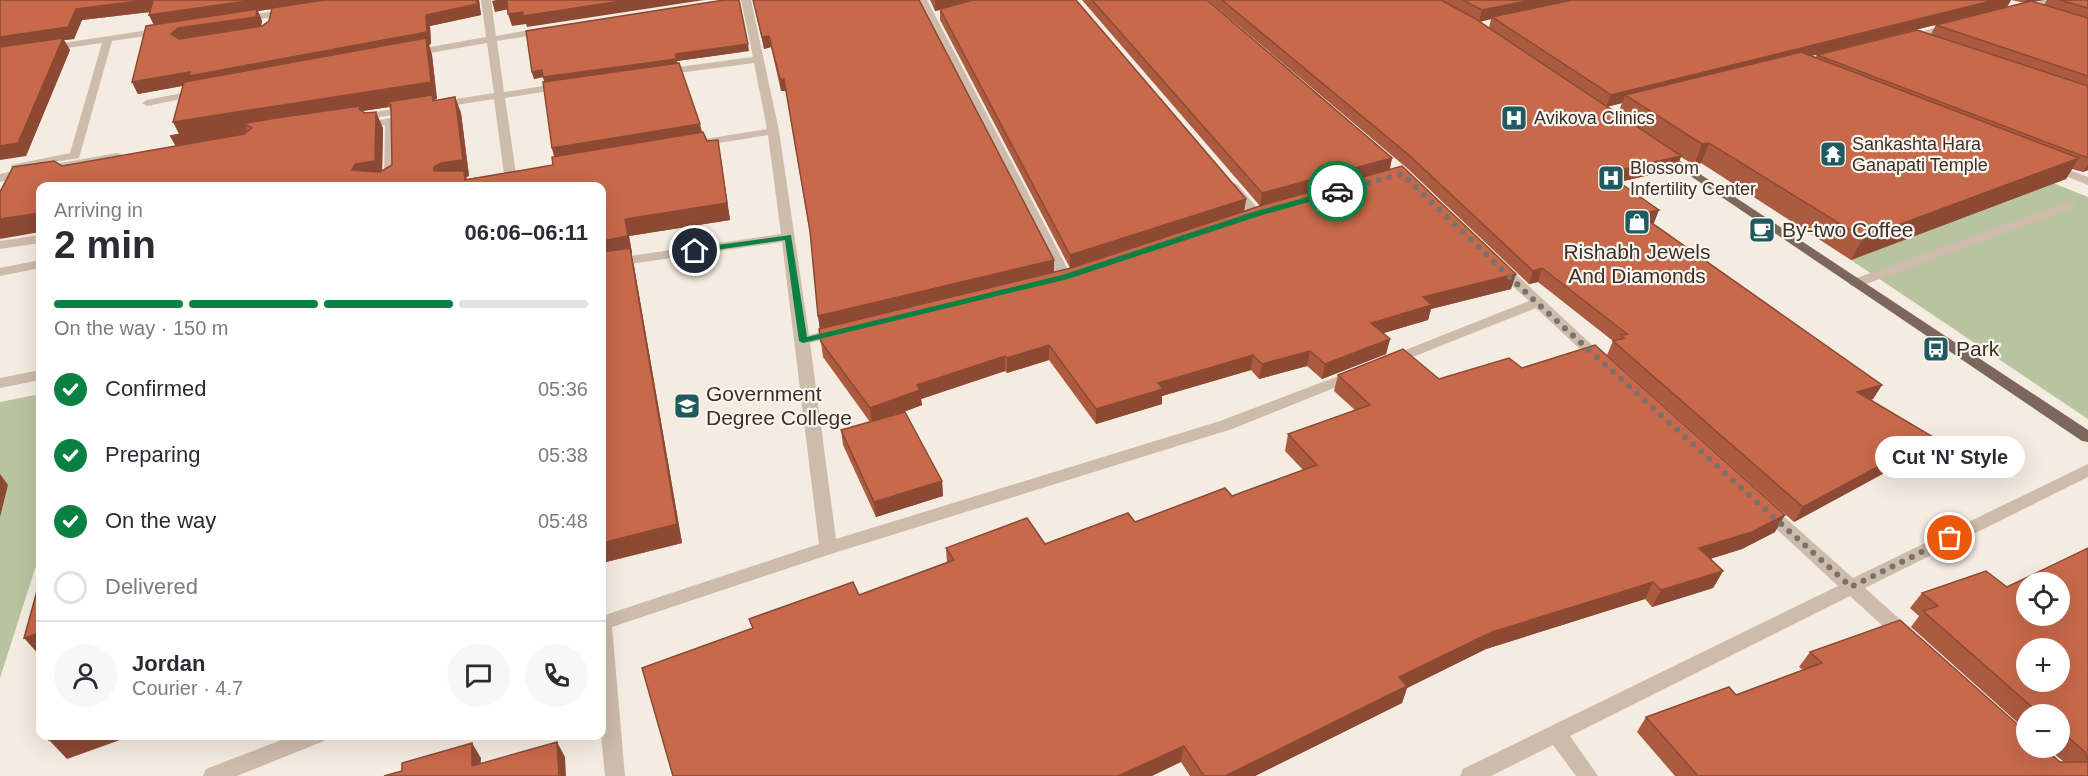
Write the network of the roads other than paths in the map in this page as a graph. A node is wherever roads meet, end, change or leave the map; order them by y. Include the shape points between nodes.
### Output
1 (486, 0) edge
2 (746, 0) edge
3 (922, 0) edge
4 (2055, 0) edge
5 (2011, 7) edge
6 (2024, 8) junction
7 (303, 10) edge
8 (2045, 14) edge
9 (236, 20) edge
10 (1968, 22) edge
11 (561, 27) edge
12 (178, 28) edge
13 (1912, 36) junction
14 (491, 38) junction
15 (108, 39) junction
16 (1890, 41) edge
17 (1934, 43) edge
18 (33, 50) edge
19 (406, 54) edge
20 (758, 58) junction
21 (652, 74) edge
22 (570, 85) edge
23 (206, 92) edge
24 (499, 95) junction
25 (147, 103) dead end
26 (343, 120) edge
27 (355, 127) edge
28 (773, 131) junction
29 (681, 146) edge
30 (1652, 146) edge
31 (125, 155) edge
32 (2033, 160) edge
33 (79, 163) junction
34 (119, 168) edge
35 (0, 169) edge
36 (510, 174) edge
37 (0, 178) edge
38 (1226, 178) edge
39 (2088, 181) edge
40 (390, 182) edge
41 (2070, 205) dead end
42 (1256, 214) edge
43 (788, 237) junction
44 (36, 240) edge
45 (0, 245) edge
46 (1486, 255) edge
47 (606, 263) edge
48 (36, 265) edge
49 (0, 272) edge
50 (1065, 276) edge
51 (1856, 283) junction
52 (1537, 303) junction
53 (849, 330) edge
54 (803, 341) junction
55 (1616, 374) edge
56 (36, 376) edge
57 (0, 383) edge
58 (2088, 437) edge
59 (2088, 470) edge
60 (1755, 500) edge
61 (828, 548) junction
62 (1851, 587) junction
63 (606, 623) edge
64 (1921, 650) edge
65 (606, 671) edge
66 (1556, 734) junction
67 (304, 740) edge
68 (213, 776) edge
69 (615, 776) edge
70 (1470, 776) edge
71 (1588, 776) edge

1 - 14 street
2 - 20 street
3 - 50 street via 936,16
4 - 6 street
5 - 6 street
6 - 8 street
7 - 9 street via 270,19
10 - 13 street
11 - 14 street
12 - 15 street
13 - 16 street
13 - 17 street
14 - 19 street
14 - 24 street
15 - 18 street
15 - 35 street via 75,156
20 - 21 street
20 - 28 street
22 - 24 street
23 - 25 street
24 - 26 street
24 - 36 street
27 - 40 street via 390,121
28 - 29 street
28 - 43 street
30 - 51 main road
31 - 33 street
32 - 39 street
33 - 34 street via 72,176
33 - 37 street
38 - 42 street
41 - 51 street
43 - 47 street
43 - 54 street
44 - 45 street
46 - 52 street
48 - 49 street
51 - 58 main road
52 - 55 street
52 - 61 street via 1226,425
53 - 54 street
54 - 61 street
56 - 57 street
59 - 62 street
60 - 62 street
61 - 63 street
62 - 64 street
62 - 66 street
65 - 69 street
66 - 70 street
66 - 71 street
67 - 68 street

